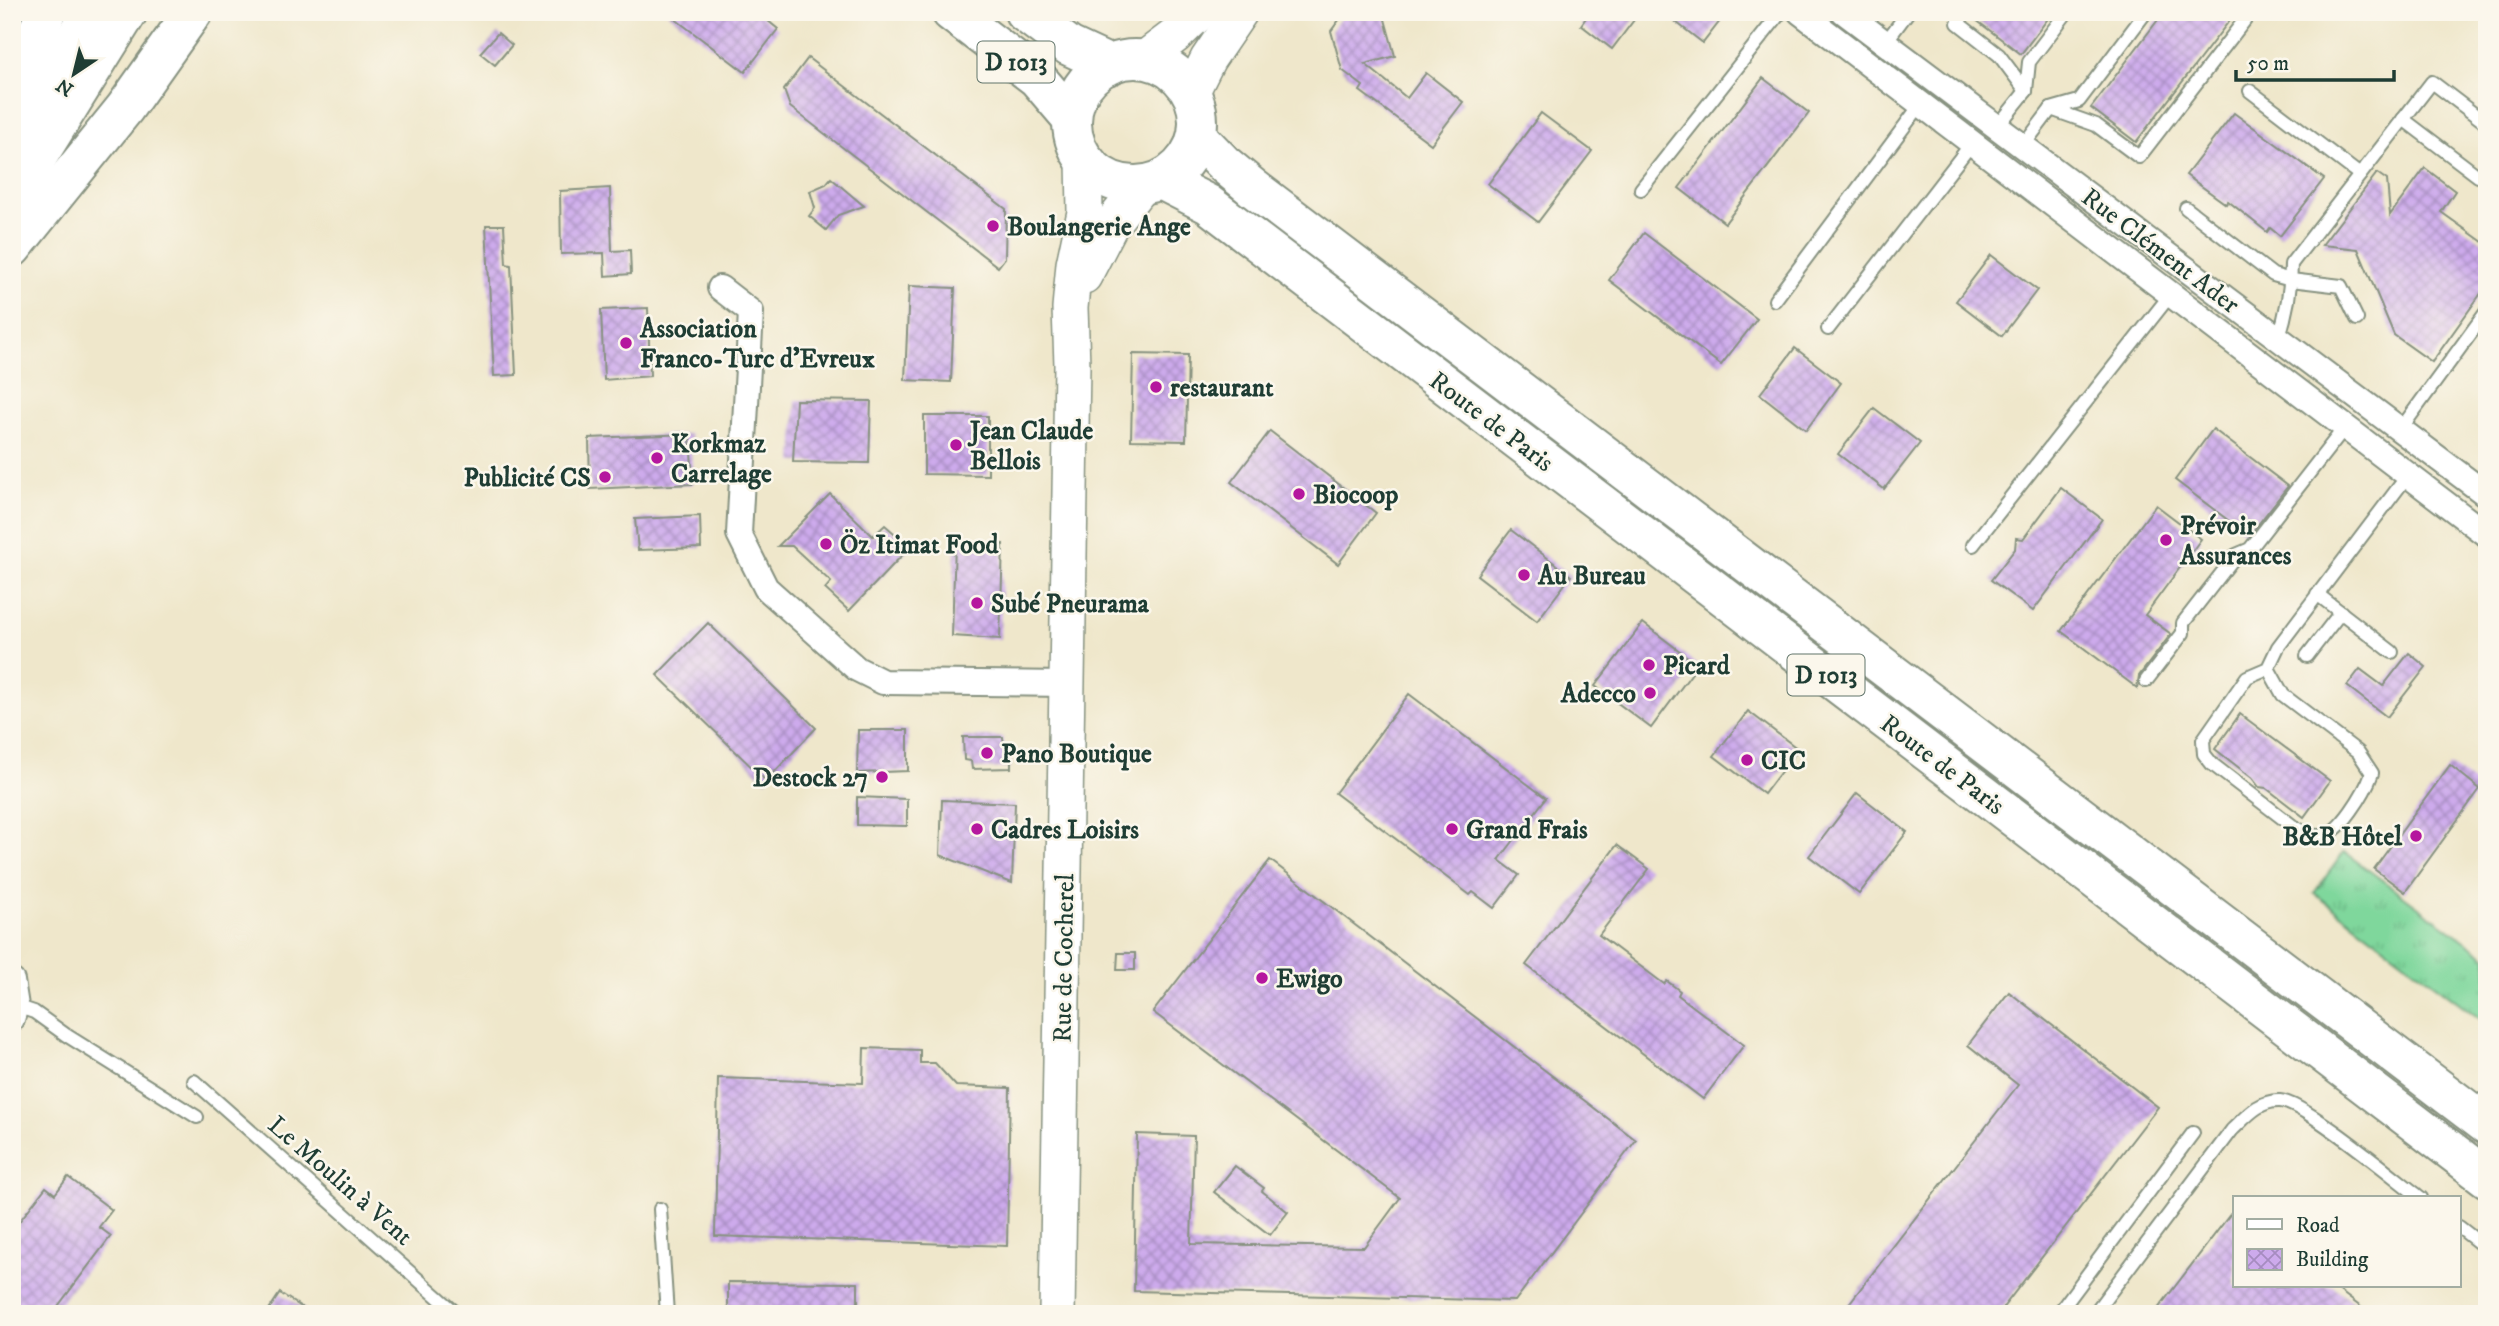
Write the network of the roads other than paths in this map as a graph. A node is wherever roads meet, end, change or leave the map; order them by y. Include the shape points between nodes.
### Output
1 (47, 12) edge
2 (92, 12) edge
3 (128, 12) edge
4 (193, 12) edge
5 (951, 12) edge
6 (1024, 12) edge
7 (1200, 12) edge
8 (1240, 12) edge
9 (1781, 12) edge
10 (1800, 12) edge
11 (1844, 12) edge
12 (1908, 12) edge
13 (1965, 12) edge
14 (2067, 12) edge
15 (2146, 12) edge
16 (2250, 12) edge
17 (1885, 43) junction
18 (1126, 62) junction
19 (12, 83) edge
20 (2026, 91) junction
21 (2250, 91) dead end
22 (1191, 93) junction
23 (1921, 104) junction
24 (2051, 109) junction
25 (2403, 119) junction
26 (1072, 120) junction
27 (2487, 124) edge
28 (1997, 127) junction
29 (1197, 136) junction
30 (12, 139) edge
31 (1972, 142) junction
32 (2023, 146) junction
33 (1084, 159) junction
34 (2360, 175) junction
35 (2477, 176) dead end
36 (1152, 183) junction
37 (1640, 188) dead end
38 (12, 198) edge
39 (2186, 208) dead end
40 (12, 248) edge
41 (2291, 280) junction
42 (720, 288) dead end
43 (2171, 294) junction
44 (1775, 300) dead end
45 (1070, 308) junction
46 (2487, 311) edge
47 (2357, 319) dead end
48 (1828, 329) dead end
49 (2278, 338) junction
50 (2344, 427) junction
51 (2400, 430) junction
52 (2408, 475) junction
53 (2487, 495) edge
54 (2487, 535) edge
55 (1973, 545) dead end
56 (2317, 594) junction
57 (2341, 612) junction
58 (2392, 652) dead end
59 (2307, 656) dead end
60 (2268, 668) junction
61 (2146, 681) dead end
62 (1067, 684) junction
63 (12, 981) edge
64 (14, 1013) edge
65 (2297, 1033) junction
66 (194, 1081) dead end
67 (197, 1117) dead end
68 (2487, 1125) edge
69 (2193, 1133) dead end
70 (2487, 1162) edge
71 (2487, 1178) edge
72 (2418, 1196) edge
73 (660, 1209) dead end
74 (2460, 1228) edge
75 (2487, 1249) edge
76 (457, 1314) edge
77 (667, 1314) edge
78 (1057, 1314) edge
79 (2058, 1314) edge
80 (2094, 1314) edge

1 - 19 main road
2 - 30 main road
3 - 38 main road
4 - 40 main road via 125,108
5 - 26 main road, D 1013 via 1037,78
6 - 18 main road, D 1013 via 1069,46
7 - 18 street via 1176,35
8 - 22 street
9 - 37 lane
10 - 23 street, Rue Clément Ader
11 - 17 street, Rue Clément Ader
12 - 17 lane
13 - 20 lane via 1958,23 1999,55
14 - 20 lane via 2029,62
15 - 24 lane via 2079,101
16 - 24 lane via 2139,157 2096,125
17 - 28 street, Rue Clément Ader
18 - 22 main road via 1157,63 1182,80
18 - 26 main road via 1095,74 1075,102
20 - 28 lane
21 - 34 lane
22 - 29 main road
23 - 31 street, Rue Clément Ader
23 - 44 lane
24 - 32 lane
25 - 27 lane via 2432,82
25 - 34 lane
25 - 35 lane
26 - 33 main road via 1075,142
28 - 32 street, Rue Clément Ader
29 - 36 main road via 1190,155 1177,170
29 - 68 main road, Route de Paris / D 1013 via 1253,188
31 - 43 street, Rue Clément Ader
31 - 48 lane
32 - 49 street, Rue Clément Ader
33 - 36 main road via 1110,180 1126,185
33 - 45 street, Rue de Cocherel via 1085,212
34 - 41 lane via 2291,264
36 - 45 street, Rue de Cocherel via 1098,247
36 - 65 main road, Route de Paris / D 1013 via 1208,204
39 - 41 lane via 2273,275
41 - 47 lane via 2341,286
41 - 49 lane
42 - 62 street via 751,312 739,534 766,588 857,669 883,682
43 - 50 street, Rue Clément Ader
43 - 55 lane
45 - 62 street, Rue de Cocherel
46 - 51 lane
49 - 51 street, Rue Clément Ader
50 - 52 street, Rue Clément Ader
50 - 61 lane via 2250,549 2236,555 2183,623 2183,633
51 - 53 street, Rue Clément Ader
52 - 54 street, Rue Clément Ader
52 - 56 lane
56 - 57 lane
56 - 60 lane
57 - 58 lane
57 - 59 lane
60 - 60 lane via 2247,677 2210,727 2203,740 2204,754 2294,827 2322,837 2333,832 2365,792 2372,773 2358,752 2283,695
62 - 78 street, Rue de Cocherel
63 - 64 street
64 - 67 lane via 34,1012
65 - 70 main road
65 - 71 main road, Route de Paris / D 1013
66 - 76 lane, Le Moulin à Vent
69 - 79 lane
72 - 80 lane via 2307,1111 2282,1101 2259,1105 2232,1130
73 - 77 lane
74 - 75 lane

